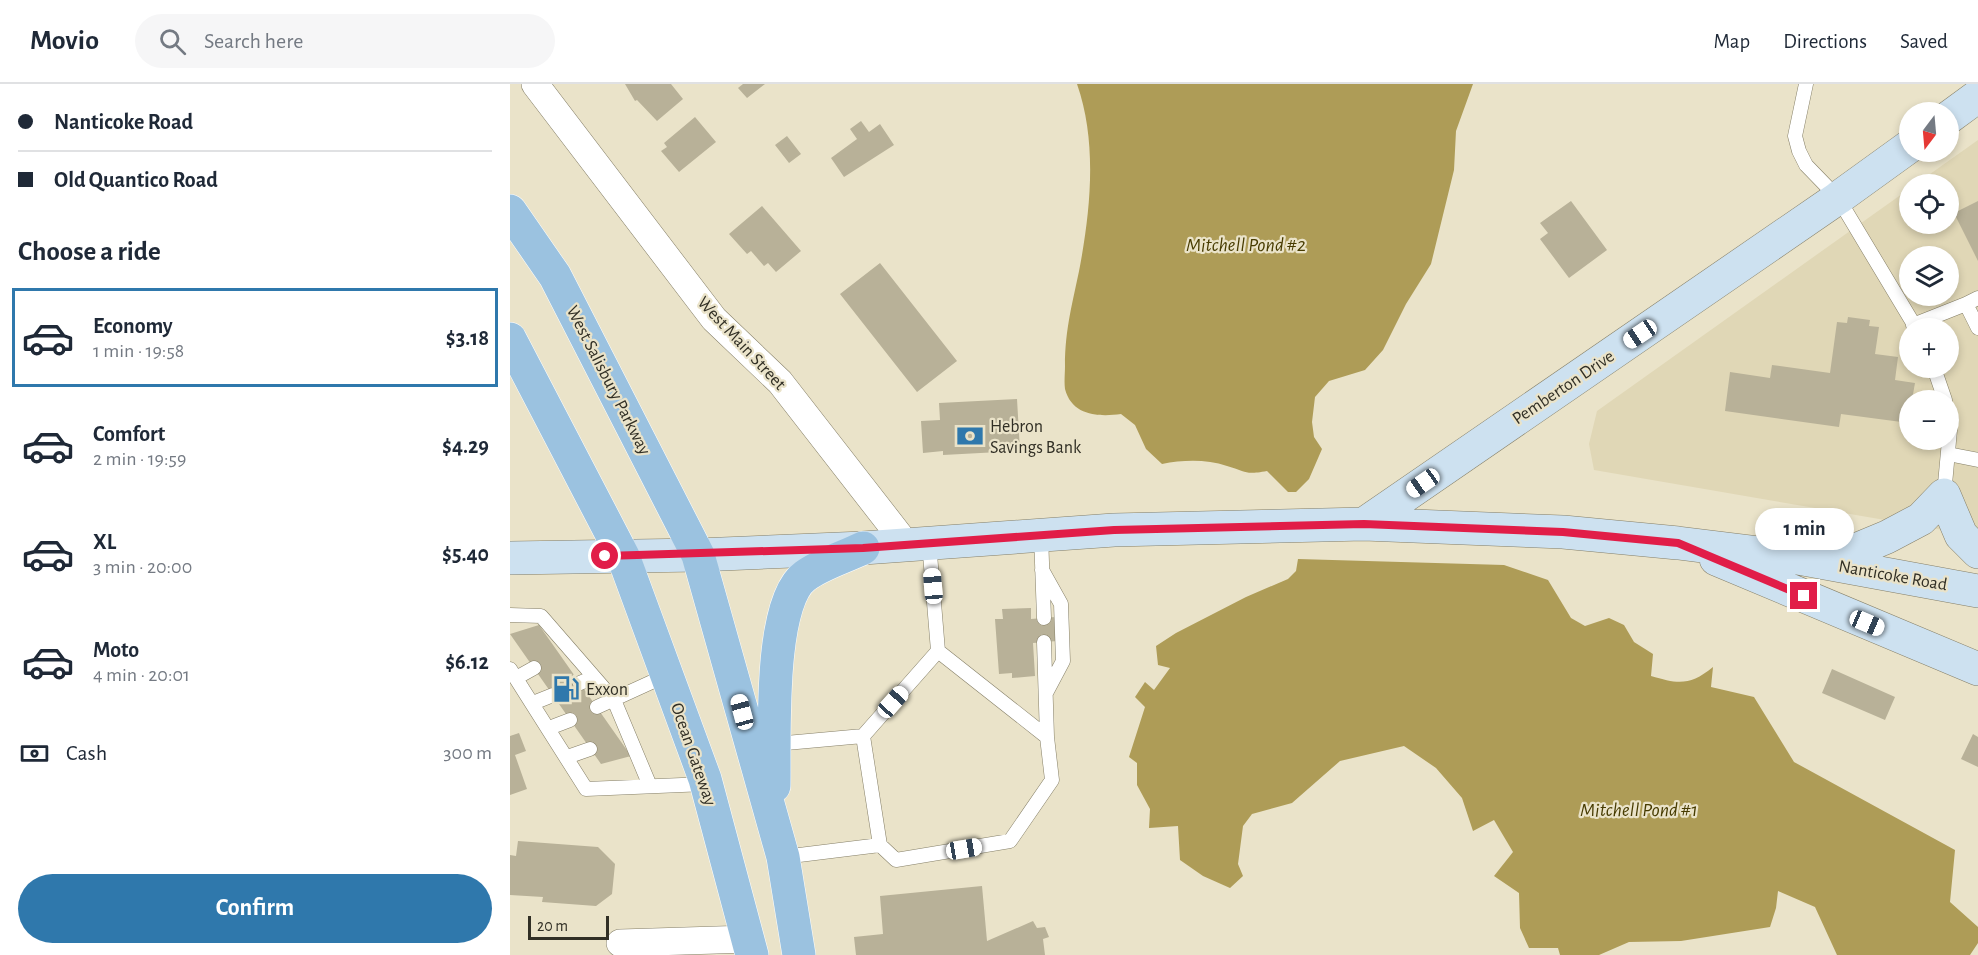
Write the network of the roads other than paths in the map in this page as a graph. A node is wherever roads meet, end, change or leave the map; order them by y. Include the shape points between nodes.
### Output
1 (535, 84) edge
2 (1806, 84) edge
3 (1978, 96) edge
4 (1959, 110) edge
5 (1899, 154) edge
6 (1838, 198) junction
7 (510, 211) edge
8 (1972, 301) edge
9 (1910, 318) edge
10 (1935, 318) edge
11 (1978, 328) edge
12 (510, 339) edge
13 (1948, 450) edge
14 (1948, 454) junction
15 (1978, 460) edge
16 (1944, 495) junction
17 (1364, 524) junction
18 (1041, 535) junction
19 (918, 543) junction
20 (1678, 543) junction
21 (863, 548) junction
22 (1978, 552) edge
23 (698, 555) junction
24 (623, 556) junction
25 (510, 558) edge
26 (1798, 558) junction
27 (1042, 570) junction
28 (1978, 591) edge
29 (510, 615) edge
30 (1044, 618) dead end
31 (1044, 642) dead end
32 (938, 651) junction
33 (1965, 663) edge
34 (534, 669) dead end
35 (513, 673) edge
36 (667, 675) junction
37 (594, 677) junction
38 (580, 683) dead end
39 (553, 695) dead end
40 (1046, 695) junction
41 (614, 700) junction
42 (533, 703) junction
43 (597, 707) dead end
44 (570, 720) dead end
45 (549, 728) junction
46 (863, 736) junction
47 (1047, 736) junction
48 (775, 744) junction
49 (590, 749) dead end
50 (567, 757) junction
51 (706, 784) junction
52 (650, 786) junction
53 (779, 842) junction
54 (879, 845) junction
55 (620, 943) dead end
56 (751, 947) edge
57 (799, 955) edge

1 - 19 street, West Main Street via 714,319 780,381
2 - 6 lane via 1796,136 1799,151 1806,165
3 - 4 main road
5 - 6 main road, Pemberton Drive
6 - 9 lane
6 - 17 main road, Pemberton Drive
7 - 23 main road, West Salisbury Parkway via 555,276
8 - 10 lane
8 - 11 lane
12 - 24 main road
13 - 14 lane
14 - 15 lane
14 - 16 lane
16 - 22 main road via 1961,535
16 - 26 main road via 1921,519 1887,537 1846,554
17 - 18 main road, Nanticoke Road
17 - 20 main road, Nanticoke Road via 1563,532
18 - 19 main road, Nanticoke Road
18 - 27 lane
19 - 21 main road, Nanticoke Road
19 - 32 lane
20 - 26 main road, Nanticoke Road
20 - 33 main road
21 - 23 main road, Nanticoke Road
21 - 48 main road via 804,576 787,599 780,624
23 - 24 main road, Nanticoke Road
23 - 53 main road
24 - 25 main road, Nanticoke Road
24 - 36 main road, Ocean Gateway
26 - 28 main road, Nanticoke Road
27 - 30 lane
27 - 40 lane via 1061,604 1063,661
29 - 37 lane via 541,616 567,654
31 - 40 lane
32 - 46 lane
32 - 47 lane
34 - 35 lane
35 - 42 lane
36 - 41 lane
36 - 51 main road, Ocean Gateway
37 - 38 lane
37 - 41 lane
39 - 42 lane
40 - 47 lane
41 - 43 lane
41 - 52 lane via 624,735
42 - 45 lane
44 - 45 lane
45 - 50 lane
46 - 48 lane
46 - 54 lane
47 - 54 lane via 1052,780 1010,841 896,860
48 - 53 main road
49 - 50 lane
50 - 52 lane via 586,789
51 - 52 lane
51 - 56 main road, Ocean Gateway
53 - 54 lane
53 - 57 main road
55 - 56 street

